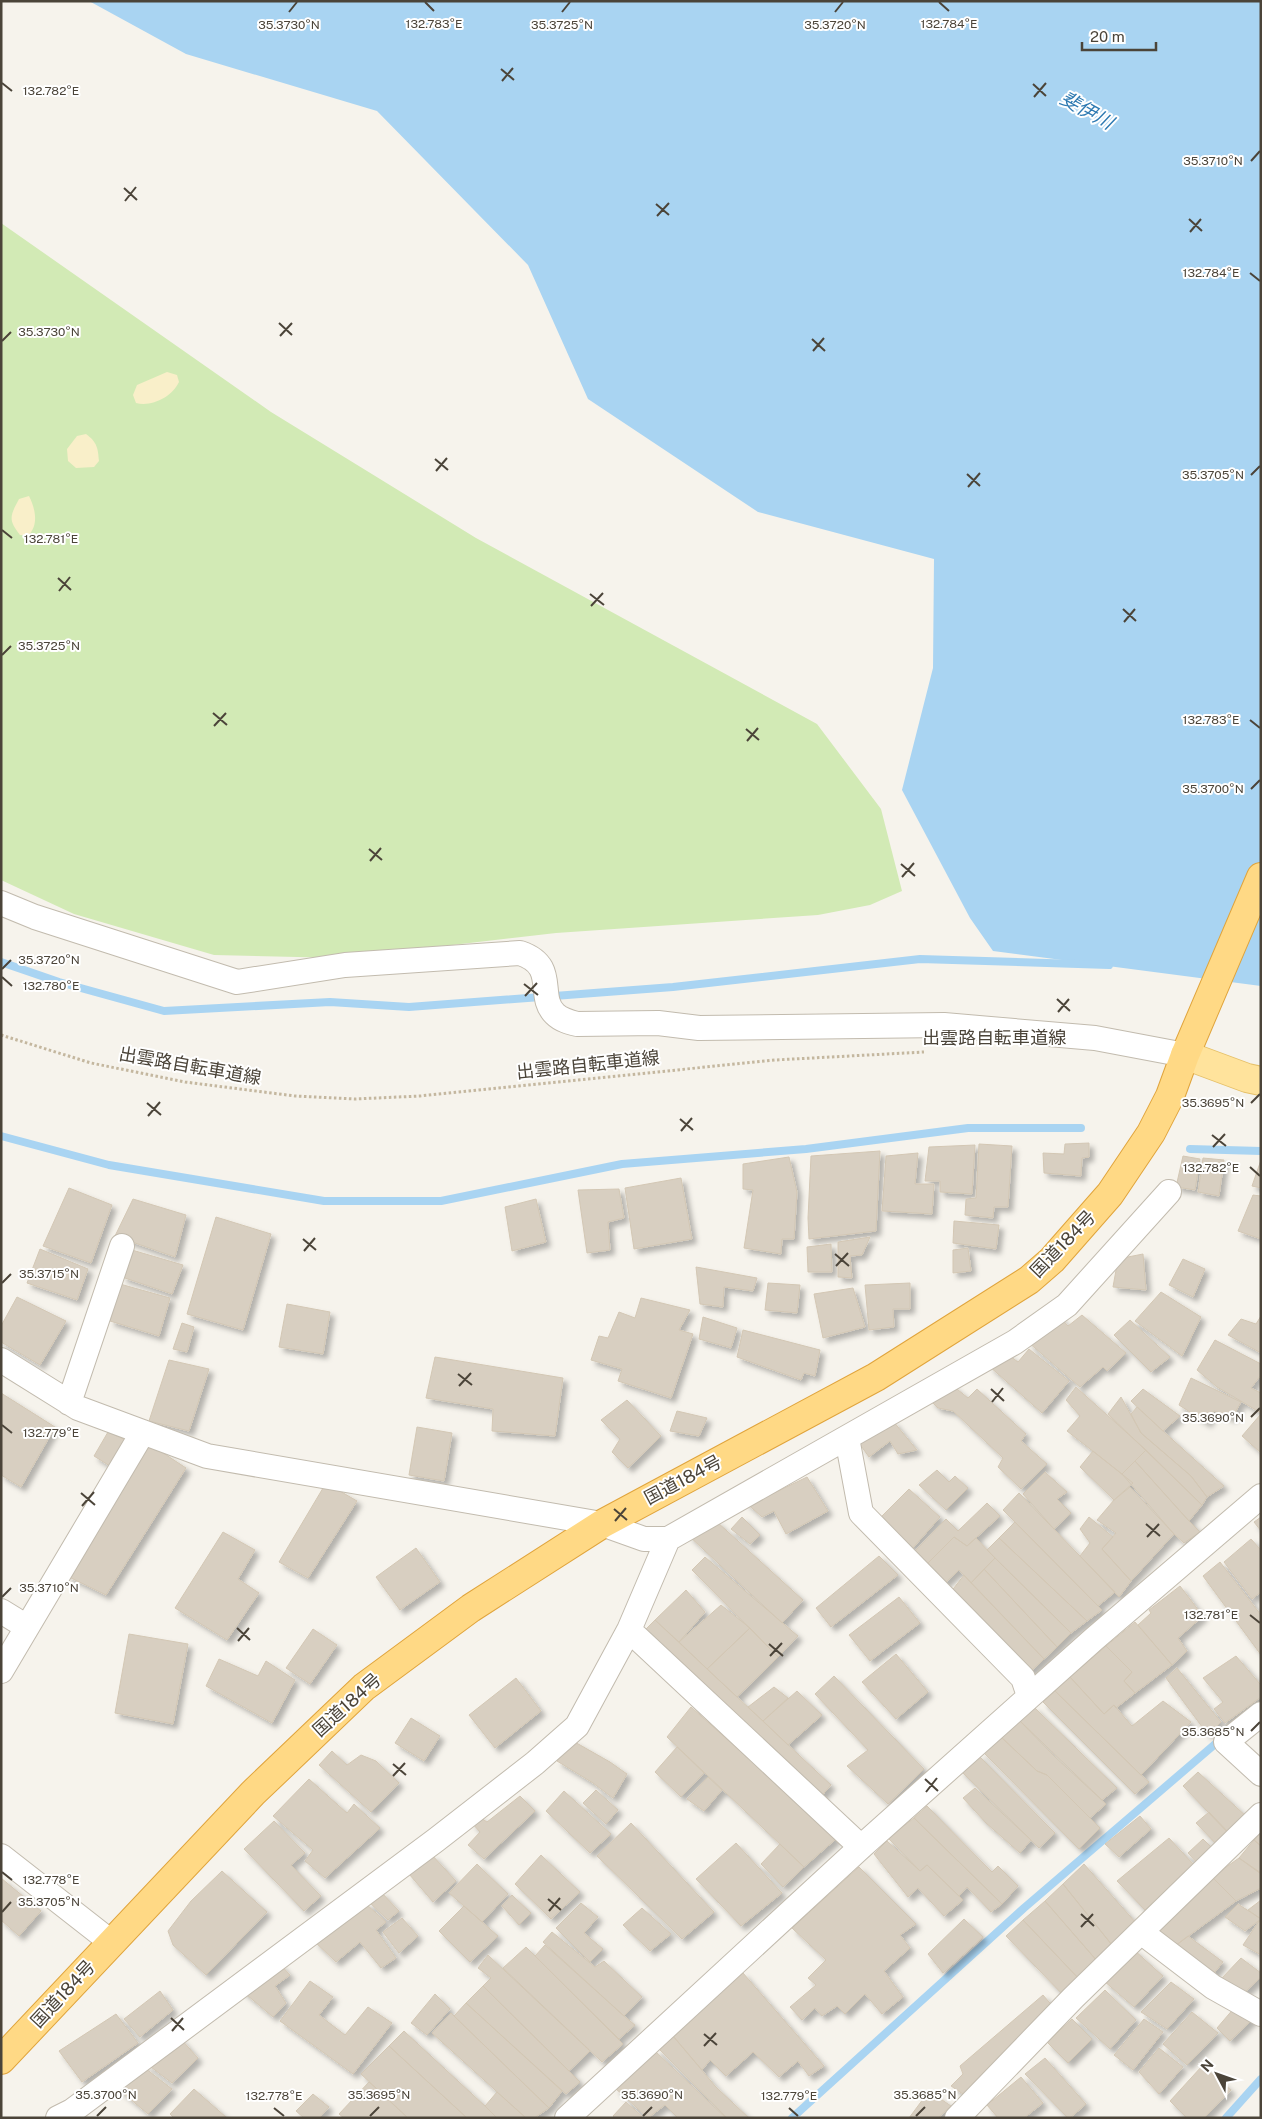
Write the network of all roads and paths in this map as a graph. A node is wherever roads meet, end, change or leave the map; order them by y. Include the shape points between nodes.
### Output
1 (1261, 877) edge
2 (1, 902) edge
3 (1, 1035) edge
4 (934, 1051) dead end
5 (1185, 1055) junction
6 (1261, 1081) edge
7 (1169, 1192) dead end
8 (122, 1246) dead end
9 (1, 1360) edge
10 (69, 1402) junction
11 (143, 1432) junction
12 (847, 1438) junction
13 (1261, 1496) edge
14 (602, 1524) junction
15 (668, 1539) junction
16 (1, 1611) edge
17 (27, 1627) junction
18 (628, 1630) junction
19 (1, 1671) edge
20 (1029, 1696) junction
21 (1261, 1714) edge
22 (1261, 1774) edge
23 (1261, 1815) edge
24 (861, 1847) junction
25 (1, 1856) edge
26 (1140, 1932) junction
27 (112, 1942) junction
28 (1261, 2014) edge
29 (1, 2060) edge
30 (58, 2118) edge
31 (567, 2118) edge
32 (957, 2118) edge

1 - 5 highway, 国道184号
2 - 5 street via 35,917 237,982 345,965 520,953 530,956 540,966 556,1014 577,1024 658,1023 699,1028 944,1025 1095,1038
3 - 4 path, 出雲路自転車道線 via 91,1062 186,1082 295,1096 355,1099 420,1096 775,1060
5 - 6 main road
5 - 14 highway, 国道184号 via 1170,1096 1151,1133 1110,1194 1052,1260 1028,1280 876,1377
7 - 12 street via 1067,1305 1015,1342
8 - 10 street
9 - 10 street
10 - 11 street
11 - 14 street via 207,1456
11 - 17 street
12 - 15 street
12 - 20 street via 861,1513 1023,1678
13 - 20 street
14 - 15 street via 644,1539
14 - 27 highway, 国道184号 via 471,1608 364,1687 253,1792
15 - 18 street
16 - 17 street
17 - 19 street
18 - 24 street
18 - 30 street via 577,1726 535,1763 72,2111
20 - 24 street
21 - 22 street via 1226,1742
23 - 26 street
24 - 31 street
25 - 27 street
26 - 28 street via 1213,1987
26 - 32 street
27 - 29 highway, 国道184号

